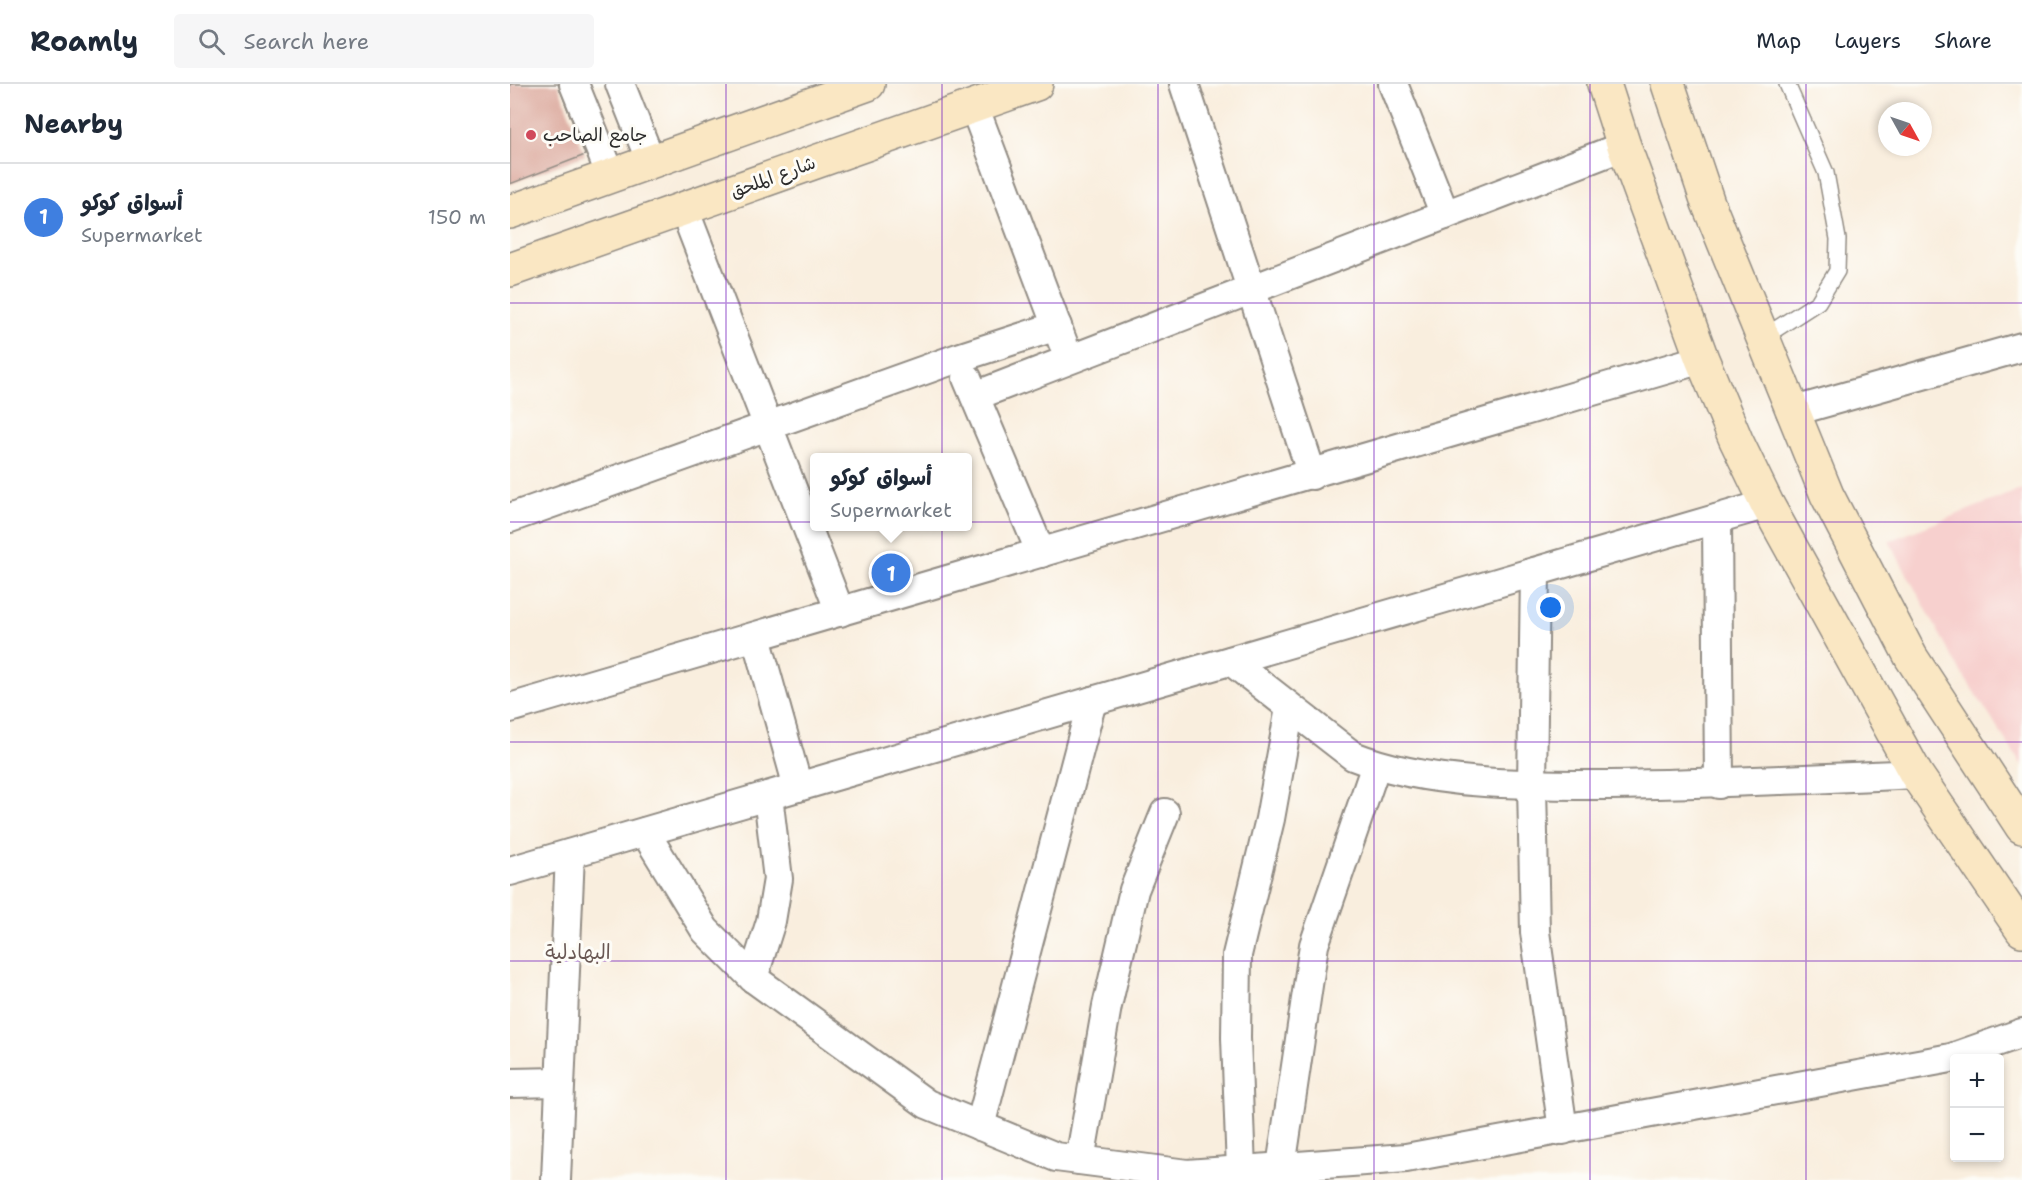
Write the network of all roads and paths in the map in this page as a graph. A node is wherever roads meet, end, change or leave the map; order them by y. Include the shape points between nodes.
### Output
1 (574, 84) edge
2 (620, 84) edge
3 (868, 84) edge
4 (1036, 84) edge
5 (1184, 84) edge
6 (1393, 84) edge
7 (1604, 84) edge
8 (1668, 84) edge
9 (1787, 84) edge
10 (975, 106) junction
11 (1624, 146) junction
12 (651, 162) junction
13 (611, 176) junction
14 (684, 208) junction
15 (510, 212) edge
16 (1445, 215) junction
17 (510, 270) edge
18 (1251, 289) junction
19 (1057, 326) junction
20 (1762, 338) junction
21 (2022, 347) edge
22 (958, 358) junction
23 (1070, 359) junction
24 (1702, 359) junction
25 (975, 396) junction
26 (1791, 412) junction
27 (769, 426) junction
28 (1312, 474) junction
29 (1767, 504) junction
30 (510, 518) edge
31 (1717, 519) junction
32 (1041, 553) junction
33 (1535, 572) junction
34 (840, 612) junction
35 (756, 637) junction
36 (1231, 661) junction
37 (1092, 701) junction
38 (510, 708) edge
39 (1290, 708) junction
40 (1376, 765) junction
41 (1916, 774) junction
42 (1719, 784) junction
43 (1532, 785) junction
44 (798, 787) junction
45 (768, 796) junction
46 (1165, 813) dead end
47 (2022, 827) edge
48 (645, 832) junction
49 (570, 854) junction
50 (510, 872) edge
51 (2022, 930) edge
52 (753, 978) junction
53 (2022, 1033) edge
54 (560, 1082) junction
55 (510, 1083) edge
56 (980, 1126) junction
57 (1563, 1130) junction
58 (1063, 1166) edge
59 (1281, 1167) junction
60 (1241, 1170) junction
61 (556, 1180) edge

1 - 13 street
2 - 12 street
3 - 12 street
4 - 10 street, شارع الملحق
5 - 18 street
6 - 16 street
7 - 11 street
8 - 20 street via 1708,203
9 - 20 lane via 1826,173 1838,239 1837,271 1818,302
10 - 14 street, شارع الملحق
10 - 19 street
11 - 16 street
11 - 24 street
12 - 13 street
13 - 15 street
14 - 17 street, شارع الملحق
14 - 27 street
16 - 18 street
18 - 23 street
18 - 28 street
19 - 22 street
19 - 23 street
20 - 26 street
21 - 26 street
22 - 25 street
22 - 27 street
23 - 25 street
24 - 28 street
24 - 29 street
25 - 32 street
26 - 47 street via 1827,495 1911,657
27 - 30 street
27 - 34 street
28 - 32 street
29 - 31 street
29 - 41 street
31 - 33 street
31 - 42 street
32 - 34 street
33 - 36 street
33 - 43 street
34 - 35 street
35 - 38 street
35 - 44 street
36 - 37 street
36 - 39 street
37 - 44 street
37 - 56 street
39 - 40 street via 1353,756
39 - 60 street via 1270,819 1237,955
40 - 43 street via 1443,777
40 - 59 street via 1314,945
41 - 42 street
41 - 51 street
42 - 43 street
43 - 57 street via 1535,932
44 - 45 street
45 - 48 street
45 - 52 street via 778,879 771,921
46 - 58 street via 1134,891
48 - 49 street
48 - 52 street via 705,930
49 - 50 street
49 - 54 street
52 - 56 street via 927,1104
53 - 57 street via 1951,1058
54 - 55 street
54 - 61 street
56 - 58 street
57 - 59 street via 1406,1158
58 - 60 street via 1187,1174
59 - 60 street

